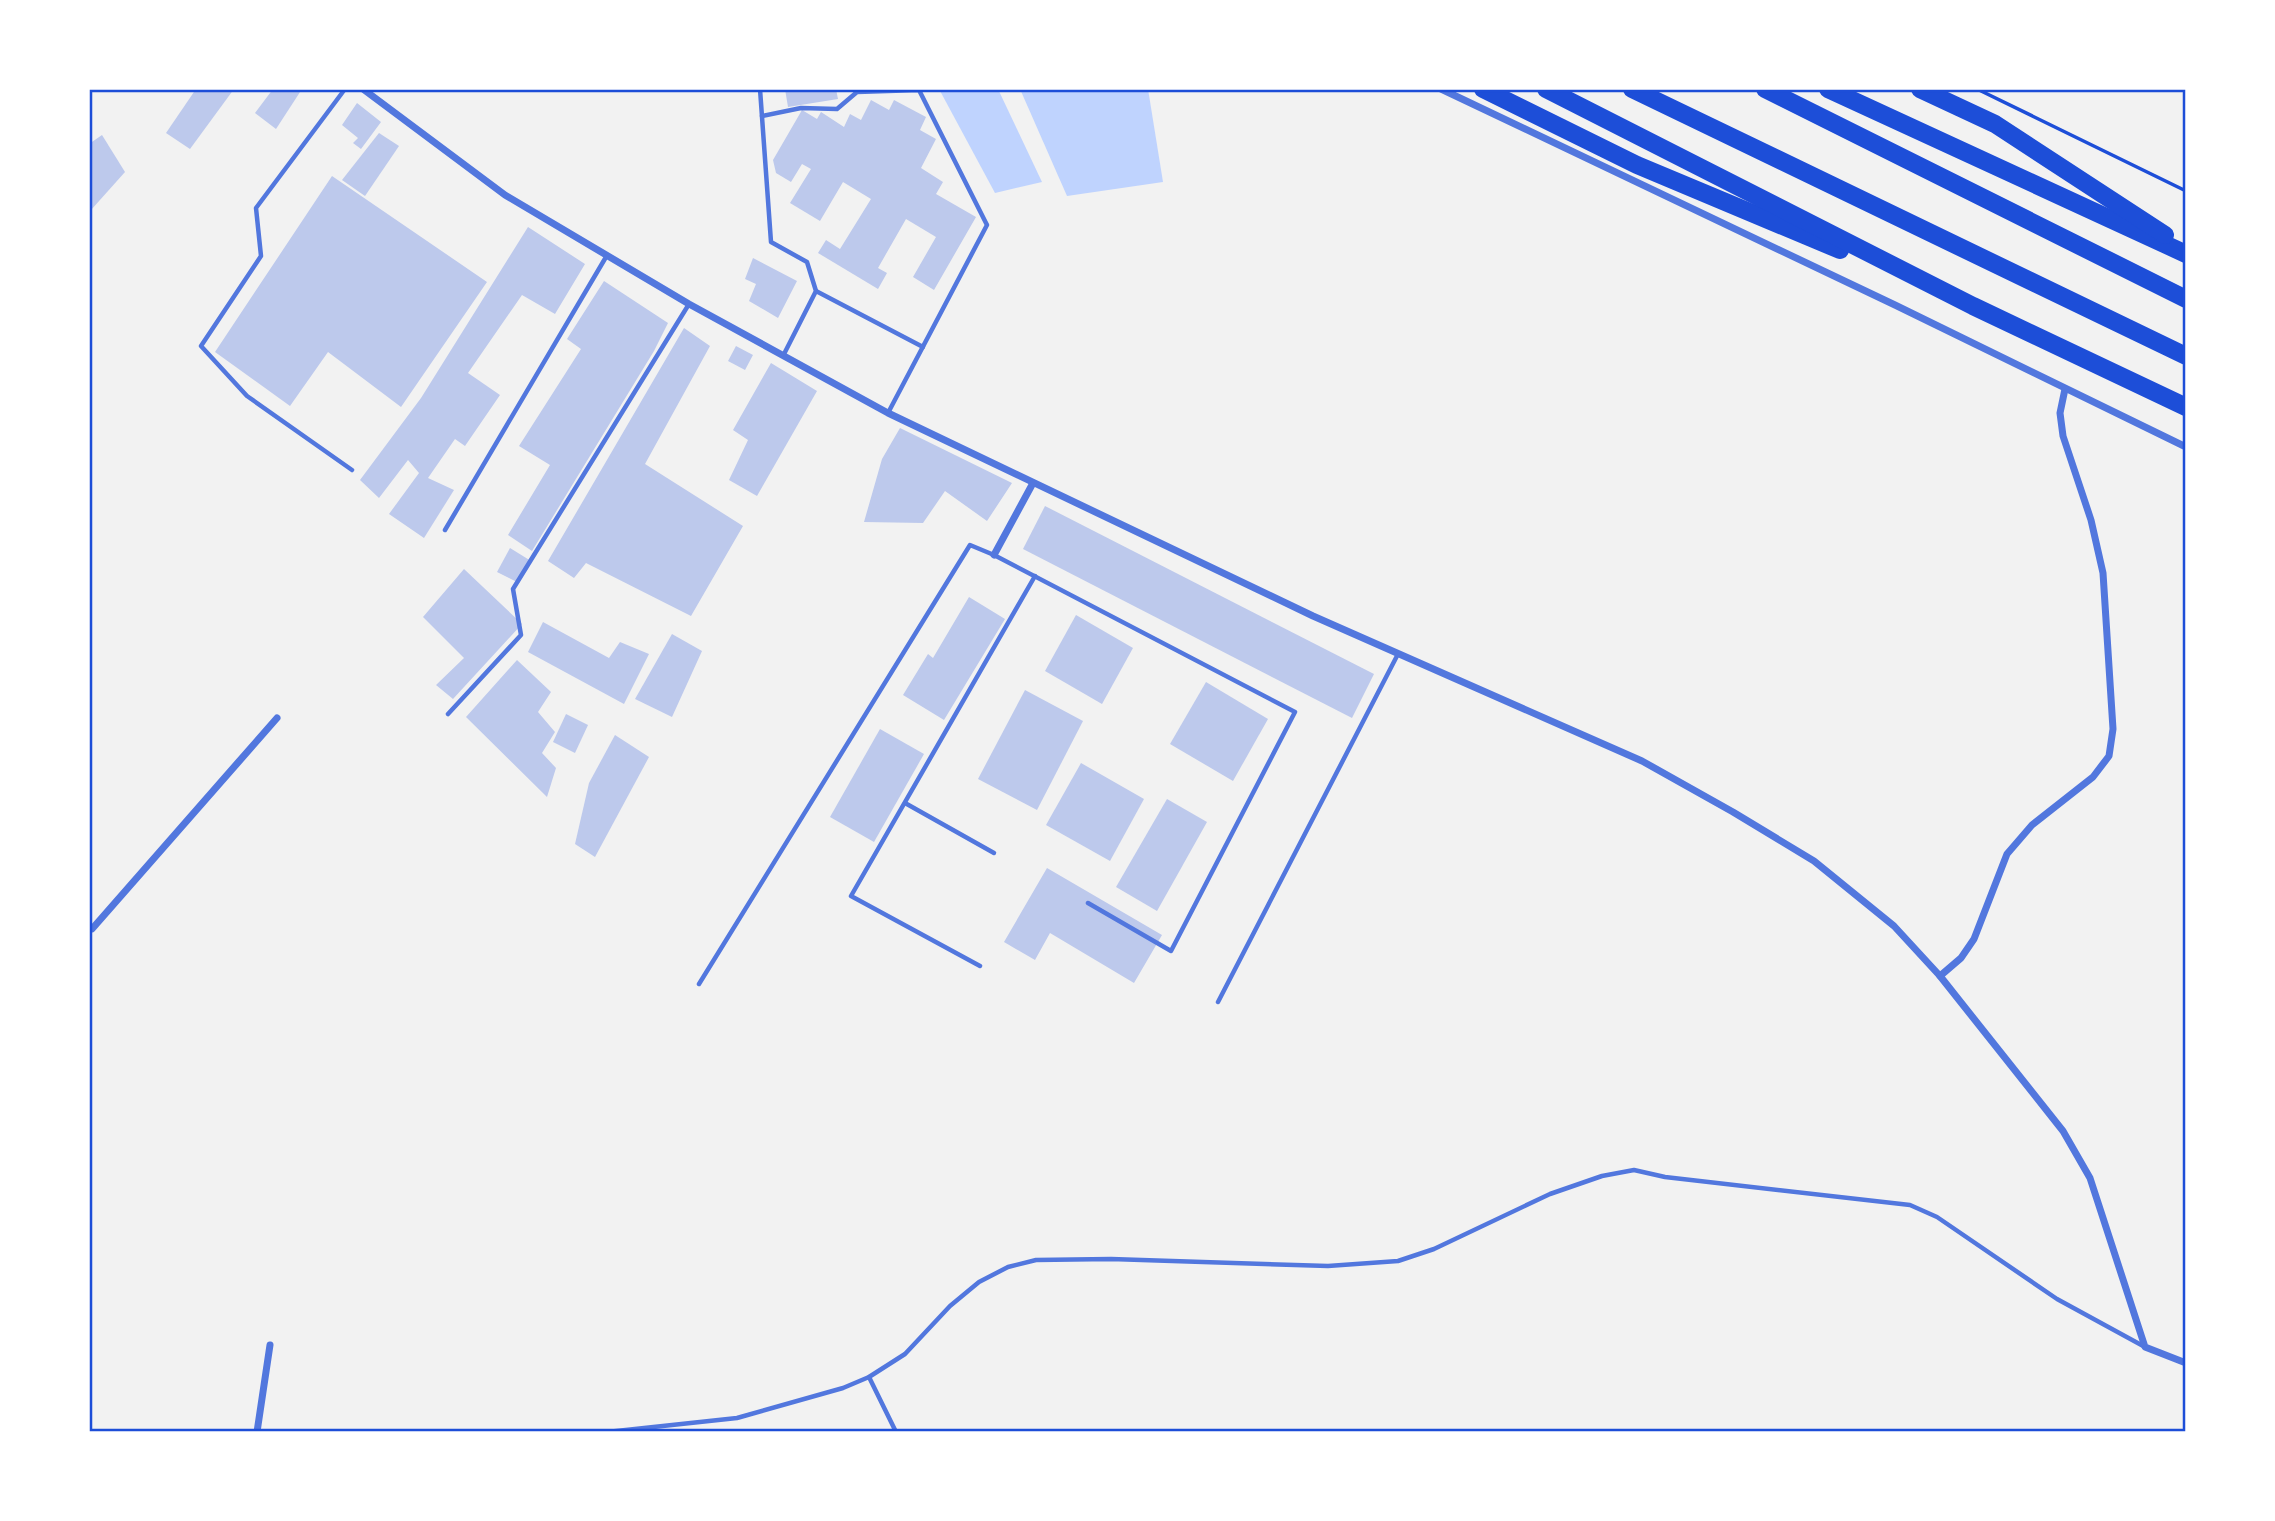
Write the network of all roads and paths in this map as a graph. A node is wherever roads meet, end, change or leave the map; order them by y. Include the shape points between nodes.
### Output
1 (345, 89) edge
2 (363, 89) edge
3 (760, 89) edge
4 (1441, 89) edge
5 (1483, 89) edge
6 (1546, 89) edge
7 (1632, 89) edge
8 (1765, 89) edge
9 (1828, 89) edge
10 (1920, 89) edge
11 (1977, 89) edge
12 (762, 116) junction
13 (2186, 191) edge
14 (2186, 248) edge
15 (2186, 254) edge
16 (606, 257) junction
17 (816, 291) junction
18 (2186, 299) edge
19 (689, 304) junction
20 (1973, 306) junction
21 (923, 347) junction
22 (782, 356) junction
23 (2186, 356) edge
24 (2065, 389) junction
25 (2186, 407) edge
26 (888, 413) junction
27 (2186, 447) edge
28 (352, 470) dead end
29 (1034, 483) junction
30 (445, 530) dead end
31 (994, 555) junction
32 (1035, 576) junction
33 (1398, 654) junction
34 (448, 714) dead end
35 (277, 718) dead end
36 (905, 803) junction
37 (993, 853) dead end
38 (1088, 903) dead end
39 (89, 928) edge
40 (980, 967) dead end
41 (1940, 976) junction
42 (699, 984) dead end
43 (1217, 1002) dead end
44 (270, 1345) dead end
45 (2145, 1347) junction
46 (2186, 1363) edge
47 (869, 1377) junction
48 (257, 1432) edge
49 (607, 1432) edge
50 (896, 1432) edge

1 - 28 lane via 257,208 261,256 201,346 247,396
2 - 16 street via 505,195
3 - 12 lane
4 - 24 street
5 - 20 highway via 1637,165
6 - 20 highway
7 - 23 highway
8 - 18 highway
9 - 15 highway
10 - 14 highway via 1995,124
11 - 13 path
12 - 17 lane via 772,242 807,262
12 - 21 lane via 801,108 837,108 857,93 919,90 987,225
16 - 19 street
16 - 30 lane
17 - 21 lane
17 - 22 lane
19 - 22 street
19 - 34 lane via 513,589 521,635
20 - 25 highway
21 - 26 lane
22 - 26 street
24 - 27 street
24 - 41 street via 2060,413 2063,436 2091,520 2102,573 2113,729 2109,756 2094,778 2032,825 2007,854 1974,939
26 - 29 street
29 - 31 street
29 - 33 street
31 - 32 lane
31 - 42 lane via 970,545
32 - 36 lane
32 - 38 lane via 1295,712 1171,951
33 - 41 street via 1642,761 1733,812 1814,861 1894,926
33 - 43 lane
35 - 39 street
36 - 37 lane
36 - 40 lane via 851,896
41 - 45 street via 2063,1132 2090,1178
44 - 48 street
45 - 46 street
45 - 47 lane via 2057,1299 1937,1217 1910,1205 1634,1170 1550,1194 1434,1249 1398,1261 1328,1266 1036,1259 979,1282 905,1354
47 - 49 lane via 737,1418
47 - 50 lane

